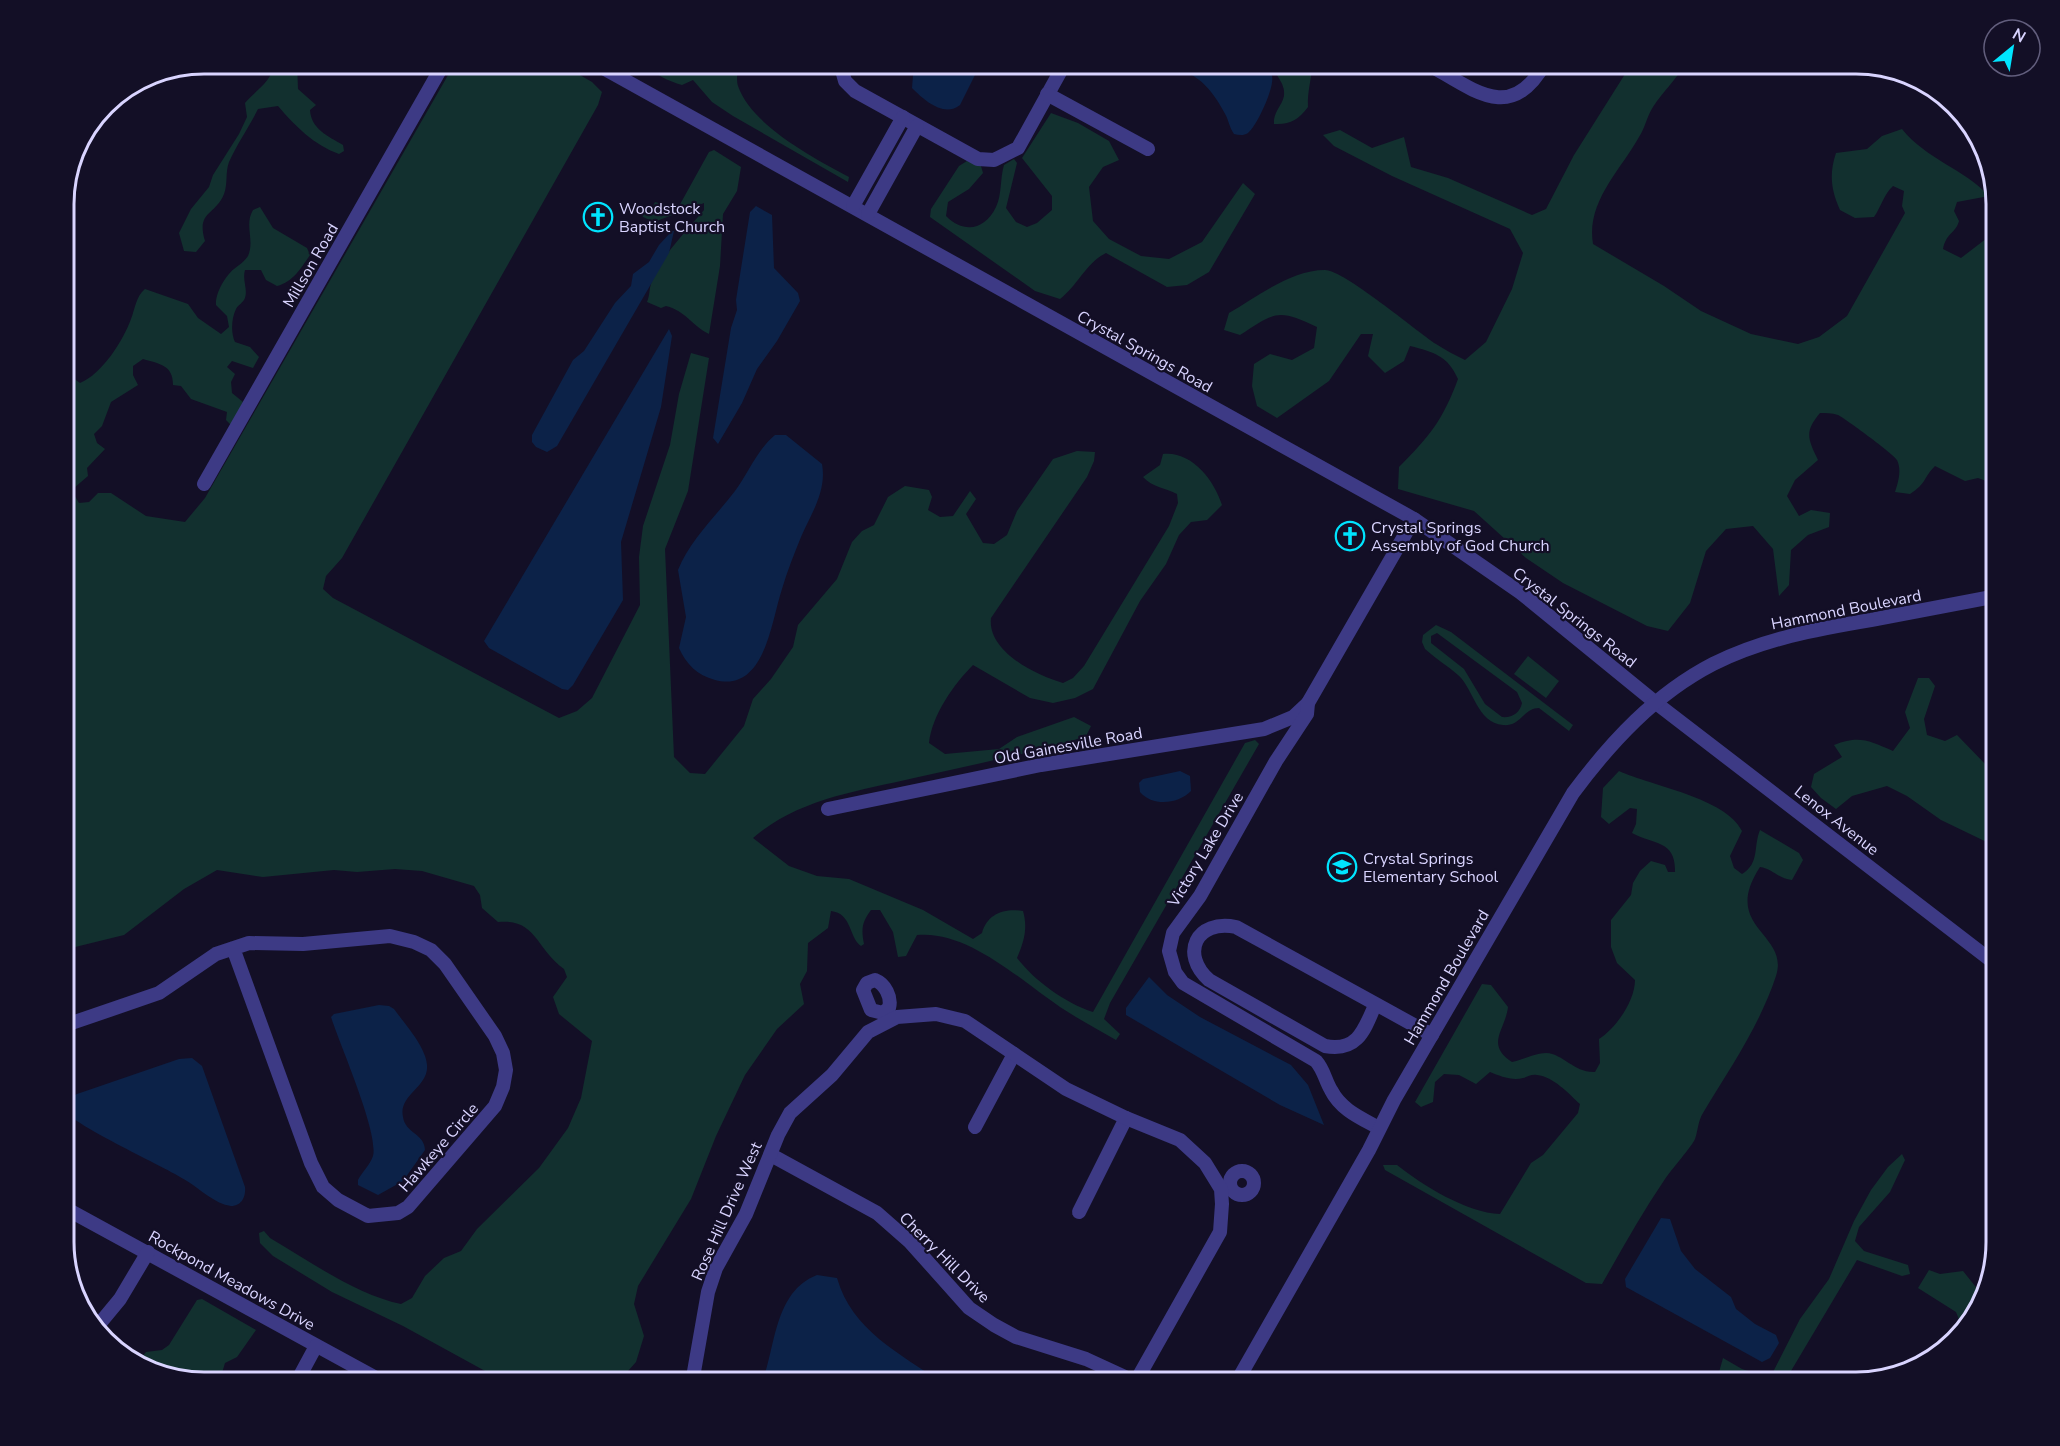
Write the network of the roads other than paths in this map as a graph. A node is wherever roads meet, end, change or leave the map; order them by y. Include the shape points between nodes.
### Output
1 (438, 74) edge
2 (614, 74) edge
3 (843, 74) edge
4 (1059, 74) edge
5 (1446, 74) edge
6 (1539, 74) edge
7 (1047, 94) junction
8 (903, 117) junction
9 (917, 126) junction
10 (1148, 149) dead end
11 (853, 206) junction
12 (868, 214) junction
13 (204, 484) dead end
14 (1414, 519) junction
15 (1986, 598) edge
16 (1308, 703) junction
17 (1656, 703) junction
18 (828, 809) dead end
19 (233, 948) junction
20 (1986, 957) edge
21 (1376, 1005) junction
22 (74, 1022) edge
23 (1432, 1035) junction
24 (1014, 1053) junction
25 (1125, 1118) junction
26 (975, 1127) dead end
27 (1379, 1128) junction
28 (771, 1155) junction
29 (1079, 1212) dead end
30 (74, 1213) edge
31 (148, 1252) junction
32 (101, 1322) edge
33 (316, 1346) junction
34 (302, 1372) edge
35 (364, 1372) edge
36 (694, 1372) edge
37 (1114, 1372) edge
38 (1141, 1372) edge
39 (1242, 1372) edge

1 - 13 street, Millson Road
2 - 11 street, Crystal Springs Road
3 - 8 street via 855,91
4 - 7 street
5 - 6 street via 1485,95 1505,99 1521,93
7 - 9 street via 1018,148 994,160 978,159
7 - 10 street
8 - 9 street
8 - 11 street
9 - 12 street
11 - 12 street, Crystal Springs Road
12 - 14 street, Crystal Springs Road
14 - 16 street, Victory Lake Drive
14 - 17 street, Crystal Springs Road via 1521,593
15 - 17 street, Hammond Boulevard via 1766,642 1714,664
16 - 18 street, Old Gainesville Road via 1293,717 1264,729 1041,765
16 - 27 street, Victory Lake Drive via 1307,714 1200,896 1173,933 1169,951 1183,983 1316,1061 1339,1102
17 - 20 street, Lenox Avenue
17 - 23 street, Hammond Boulevard via 1605,750 1573,793
19 - 19 street, Hawkeye Circle via 249,943 303,944 390,936 414,942 431,950 445,964 495,1036 506,1070 495,1106 408,1207 383,1216 368,1216 323,1187
19 - 22 street, Hawkeye Circle via 201,963 159,993
21 - 21 street via 1236,927 1210,927 1194,945 1198,971 1209,980 1325,1046 1346,1047 1361,1036
21 - 23 street
23 - 27 street, Hammond Boulevard
24 - 25 street via 1066,1089
24 - 26 street
24 - 28 street, Rose Hill Drive West via 965,1021 946,1015 884,1017 790,1113
25 - 29 street
25 - 38 street via 1180,1140 1225,1188 1220,1232
27 - 39 street, Hammond Boulevard
28 - 36 street, Rose Hill Drive West via 746,1214 716,1268
28 - 37 street, Cherry Hill Drive via 877,1213 910,1242 969,1308 994,1325 1016,1337
30 - 31 street, Rockpond Meadows Drive
31 - 32 street
31 - 33 street, Rockpond Meadows Drive
33 - 34 street
33 - 35 street, Rockpond Meadows Drive

